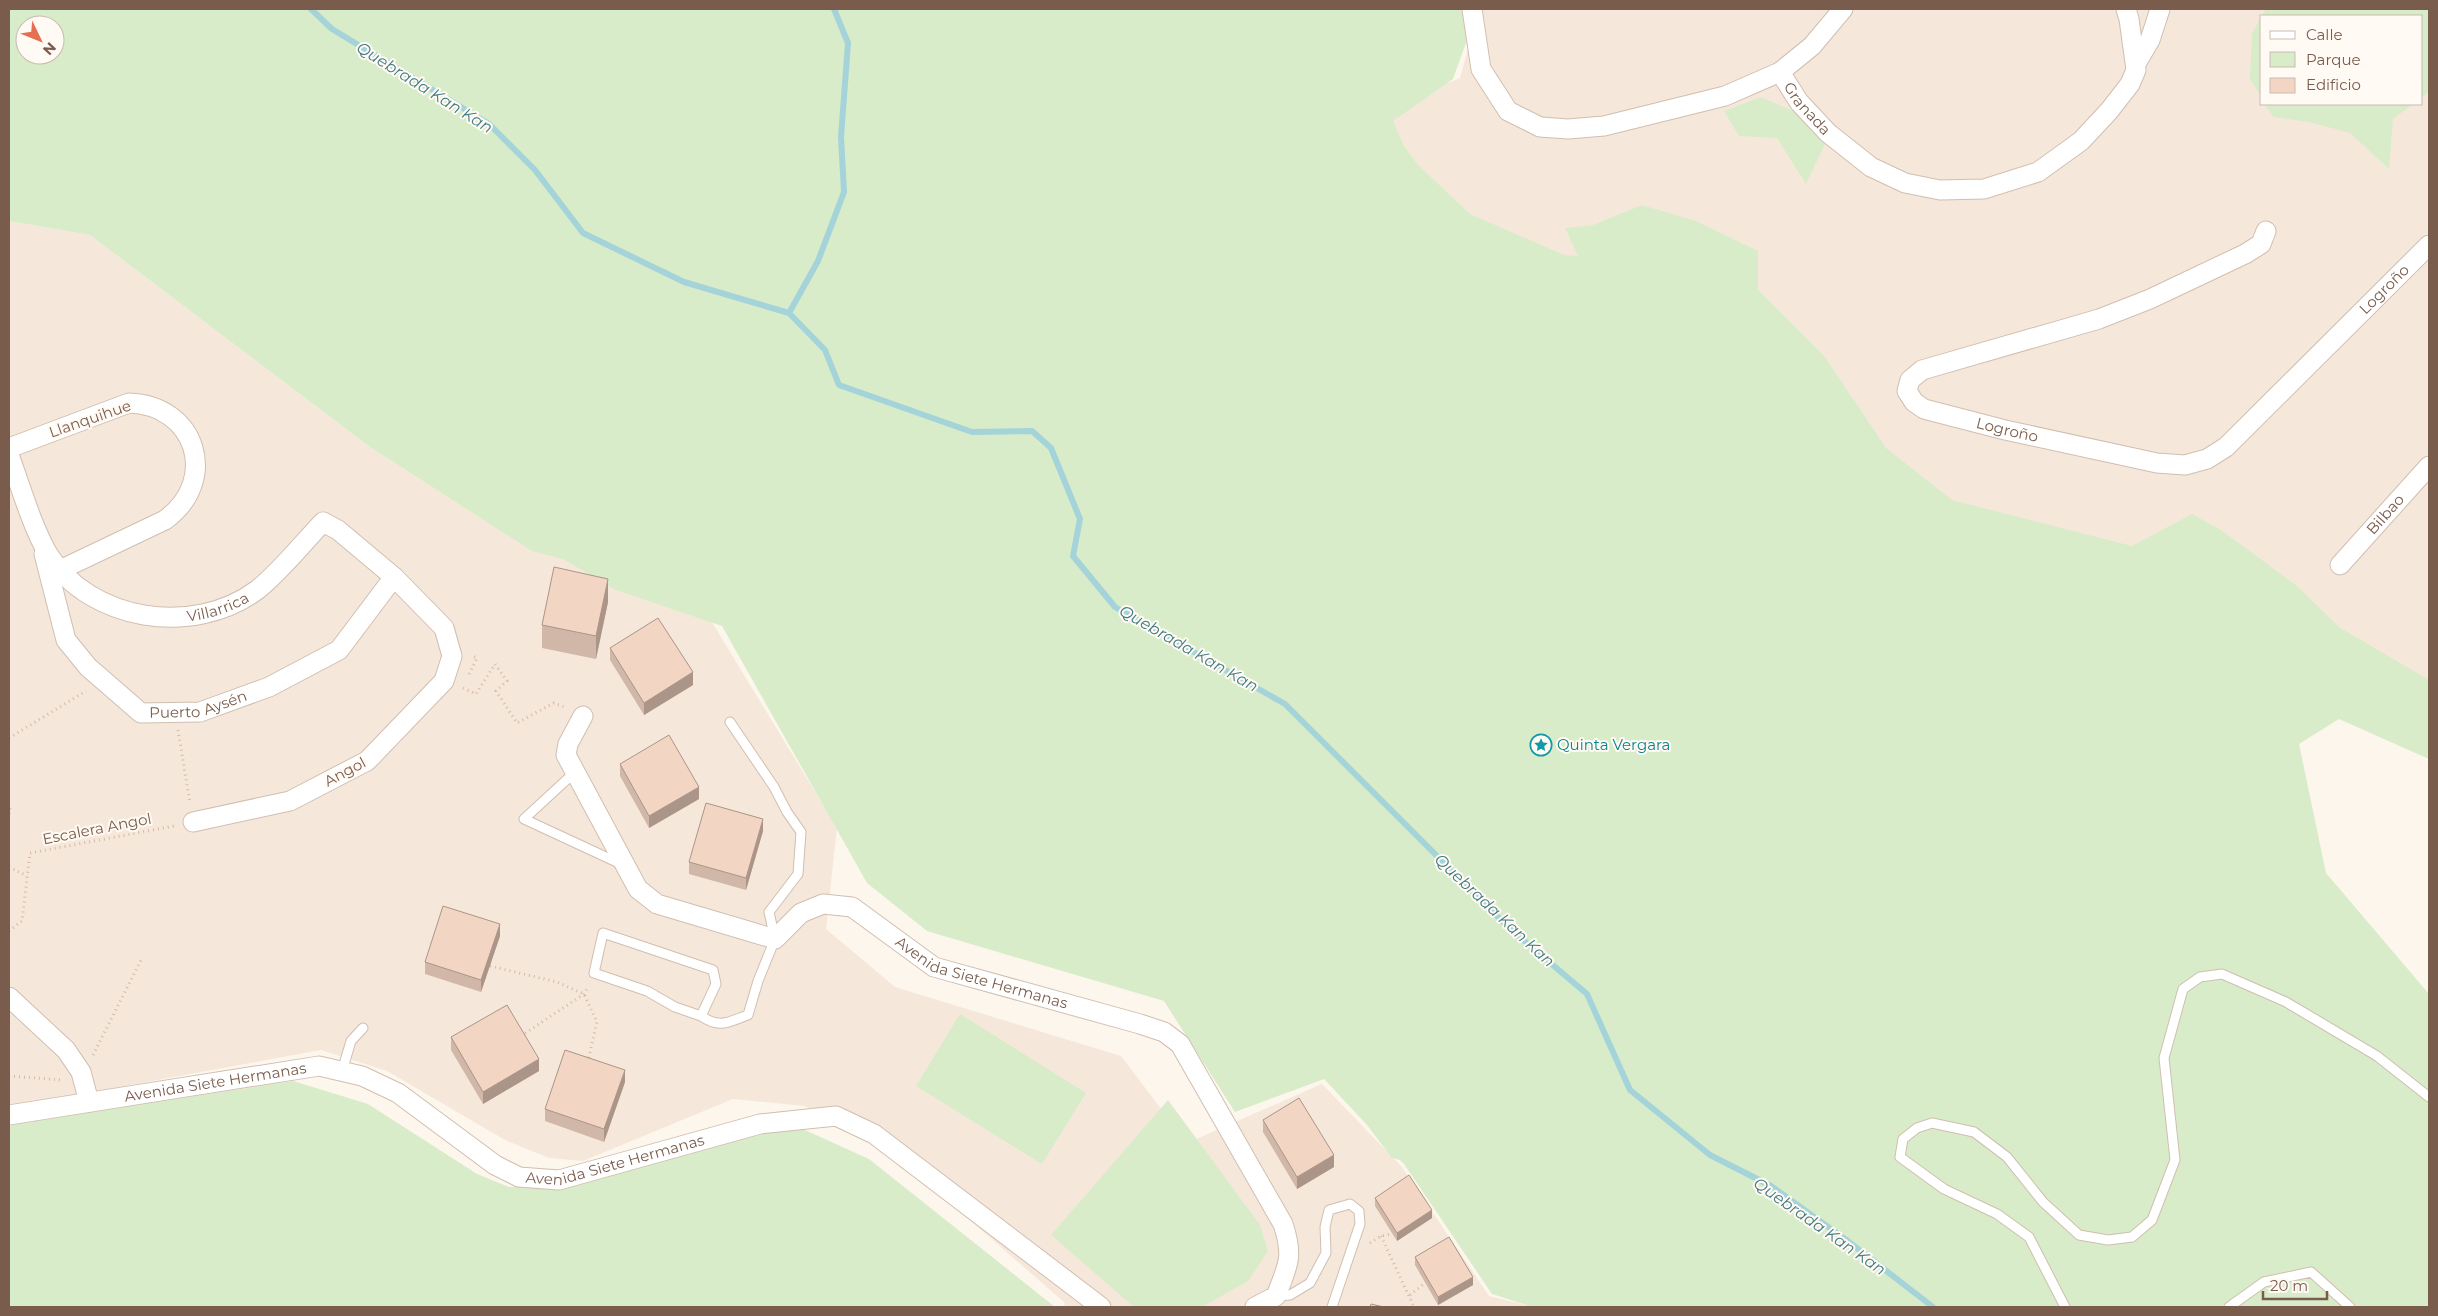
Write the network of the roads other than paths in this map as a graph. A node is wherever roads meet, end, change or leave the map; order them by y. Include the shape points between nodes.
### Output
1 (1472, 9) edge
2 (1843, 9) edge
3 (2126, 9) edge
4 (2160, 9) edge
5 (2137, 62) junction
6 (1780, 72) junction
7 (2266, 232) dead end
8 (2429, 244) edge
9 (9, 448) edge
10 (9, 455) edge
11 (2429, 466) edge
12 (39, 534) junction
13 (2340, 565) dead end
14 (60, 570) junction
15 (394, 577) junction
16 (452, 656) joint
17 (583, 716) road end
18 (730, 722) dead end
19 (575, 772) junction
20 (193, 822) road end
21 (626, 866) junction
22 (776, 939) junction
23 (9, 996) edge
24 (701, 1016) junction
25 (363, 1028) dead end
26 (342, 1071) junction
27 (2429, 1097) edge
28 (89, 1102) junction
29 (9, 1115) edge
30 (1276, 1296) junction
31 (1101, 1307) edge
32 (1255, 1307) edge
33 (1332, 1307) edge
34 (2065, 1307) edge
35 (2229, 1307) edge
36 (2350, 1307) edge

1 - 6 street, Granada via 1482,69 1508,111 1540,127 1568,129 1623,122 1724,96
2 - 6 street via 1812,46
3 - 5 street
4 - 5 street, Granada via 2150,40
5 - 6 street, Granada via 2130,84 2081,141 2038,172 1984,189 1940,190 1905,183 1871,167 1828,134 1799,102
7 - 8 street, Logroño via 2261,244 2245,254 2150,299 2100,319 1922,370 1910,380 1907,391 1914,402 1938,414 2157,463 2185,465 2226,447
9 - 14 street, Llanquihue via 129,403 142,403 166,412 191,441 196,466 194,479 190,491 175,512
10 - 12 street, Villarrica
11 - 13 street, Bilbao
12 - 14 street, Villarrica
12 - 15 street, Puerto Aysén via 66,640 88,667 141,713 200,712 269,687 339,650
14 - 15 street, Villarrica via 80,588 109,605 148,616 188,616 226,607 258,589 323,522 338,530
15 - 16 street, Villarrica via 444,628
16 - 20 street, Angol via 444,681 367,761 290,801
17 - 19 street via 568,744 566,755
18 - 22 lane via 801,832 798,874 769,912
19 - 21 street
19 - 21 lane via 524,819
21 - 22 street via 638,889 658,904
22 - 24 lane via 748,1015 723,1024 712,1023
22 - 30 street, Avenida Siete Hermanas via 801,913 823,904 852,906 934,968 1164,1032 1180,1044 1283,1224 1290,1244 1289,1262
23 - 28 street via 66,1050 80,1072
24 - 24 lane via 716,984 713,970 603,933 594,973 647,991
25 - 26 lane via 351,1041
26 - 28 street, Avenida Siete Hermanas via 319,1066
26 - 31 street, Avenida Siete Hermanas via 398,1092 495,1165 519,1177 559,1180 760,1124 836,1116 874,1134
27 - 34 lane via 2377,1056 2286,1002 2222,974 2200,977 2183,989 2164,1058 2174,1160 2152,1220 2132,1237 2108,1240 2079,1235 2043,1202 2008,1157 1974,1132 1932,1123 1917,1128 1903,1139 1900,1157 1944,1189 1997,1214 2029,1236
28 - 29 street, Avenida Siete Hermanas
30 - 32 street
30 - 33 lane via 1290,1295 1310,1283 1326,1253 1324,1227 1329,1210 1350,1204 1359,1211 1360,1224
35 - 36 lane via 2264,1282 2310,1272

